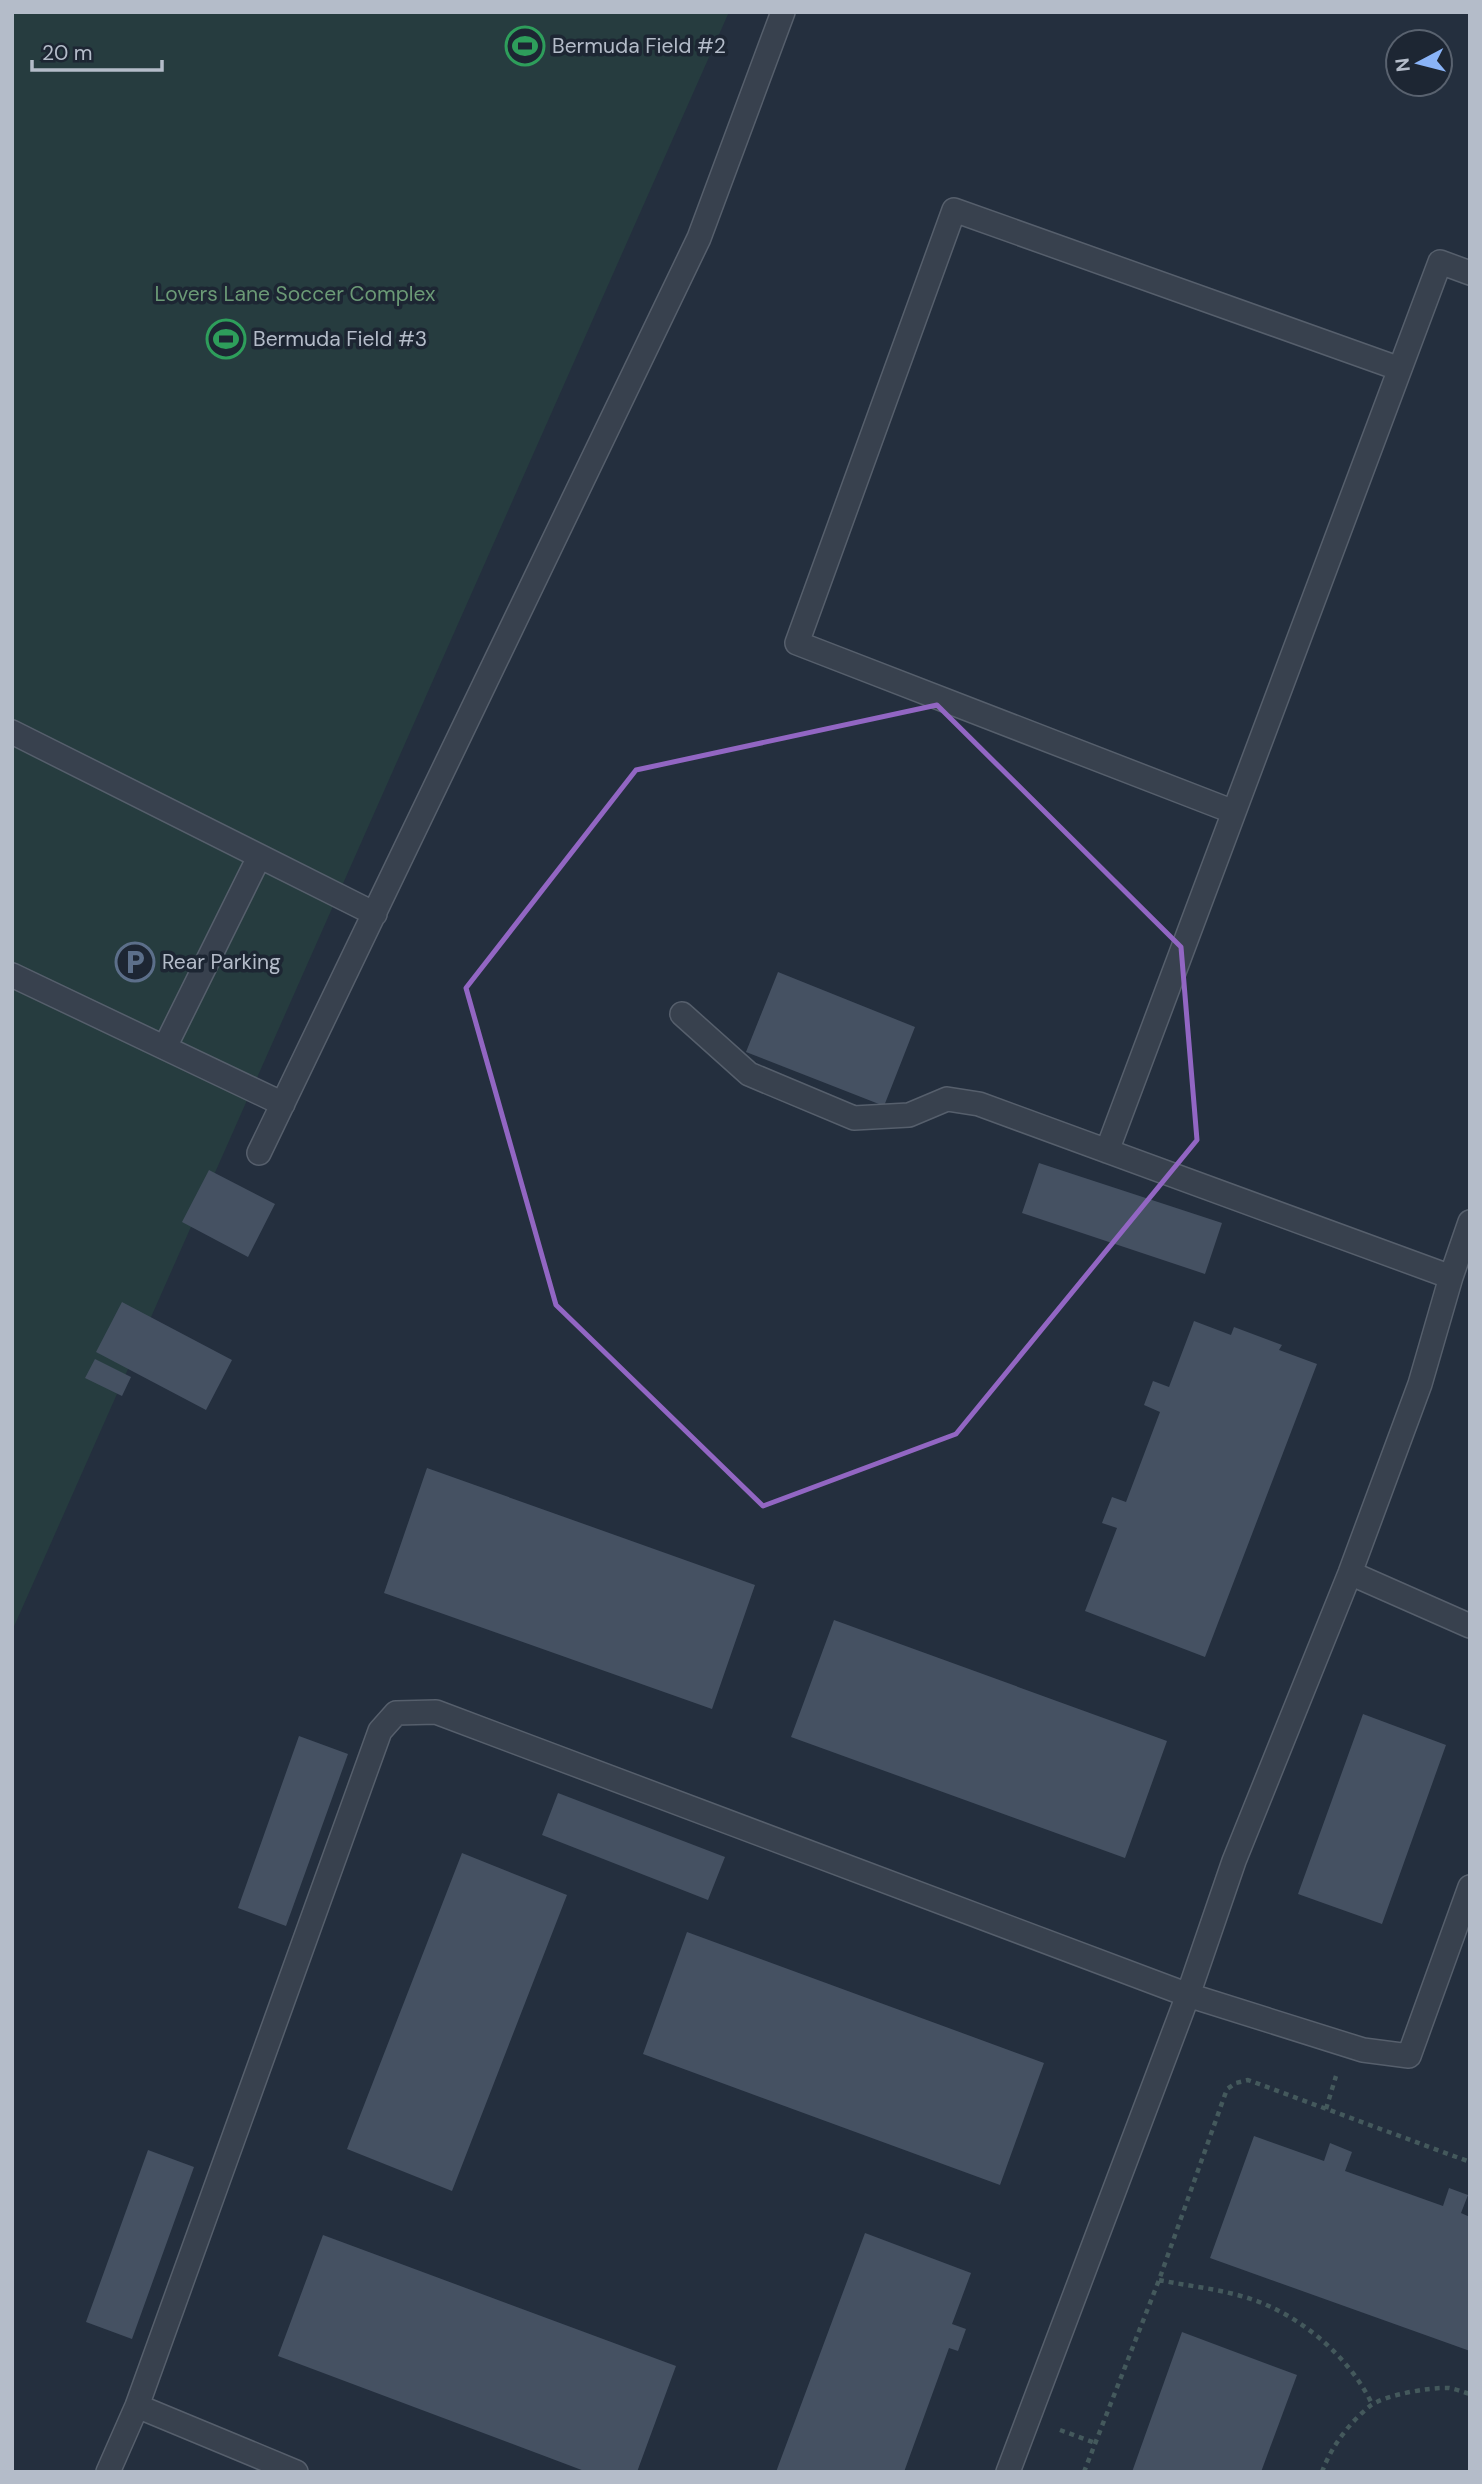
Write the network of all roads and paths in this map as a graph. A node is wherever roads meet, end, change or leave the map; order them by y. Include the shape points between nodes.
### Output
1 (783, 12) edge
2 (1470, 273) edge
3 (1400, 369) junction
4 (12, 732) edge
5 (1234, 812) junction
6 (259, 857) junction
7 (375, 914) junction
8 (12, 975) edge
9 (682, 1014) dead end
10 (165, 1047) junction
11 (283, 1104) junction
12 (1107, 1151) junction
13 (259, 1153) dead end
14 (1470, 1222) edge
15 (1451, 1277) junction
16 (1350, 1573) junction
17 (1470, 1626) edge
18 (1470, 1887) edge
19 (1188, 1995) junction
20 (1470, 2162) edge
21 (1158, 2280) junction
22 (1470, 2394) edge
23 (1372, 2404) junction
24 (137, 2406) junction
25 (108, 2472) edge
26 (296, 2472) edge
27 (1007, 2472) edge
28 (1084, 2472) edge
29 (1322, 2472) edge

1 - 7 lane via 699,238
2 - 3 lane via 1440,262
3 - 5 lane
3 - 5 lane via 954,210 797,643
4 - 6 lane
5 - 12 lane
6 - 7 lane
6 - 10 lane
7 - 11 lane
8 - 10 lane
9 - 12 lane via 749,1074 854,1118 909,1115 947,1099 979,1104
10 - 11 lane
11 - 13 lane
12 - 15 lane
14 - 15 lane
15 - 16 lane via 1420,1384
16 - 17 lane
16 - 19 lane via 1234,1861
18 - 19 lane via 1409,2056 1363,2050
19 - 24 lane via 436,1712 396,1713 380,1731
19 - 27 lane
20 - 21 path via 1248,2080 1236,2083 1227,2089
21 - 23 path via 1248,2297 1286,2313 1338,2356
21 - 28 path
22 - 23 path via 1451,2388 1414,2390
23 - 29 path via 1345,2431
24 - 25 lane
24 - 26 lane

